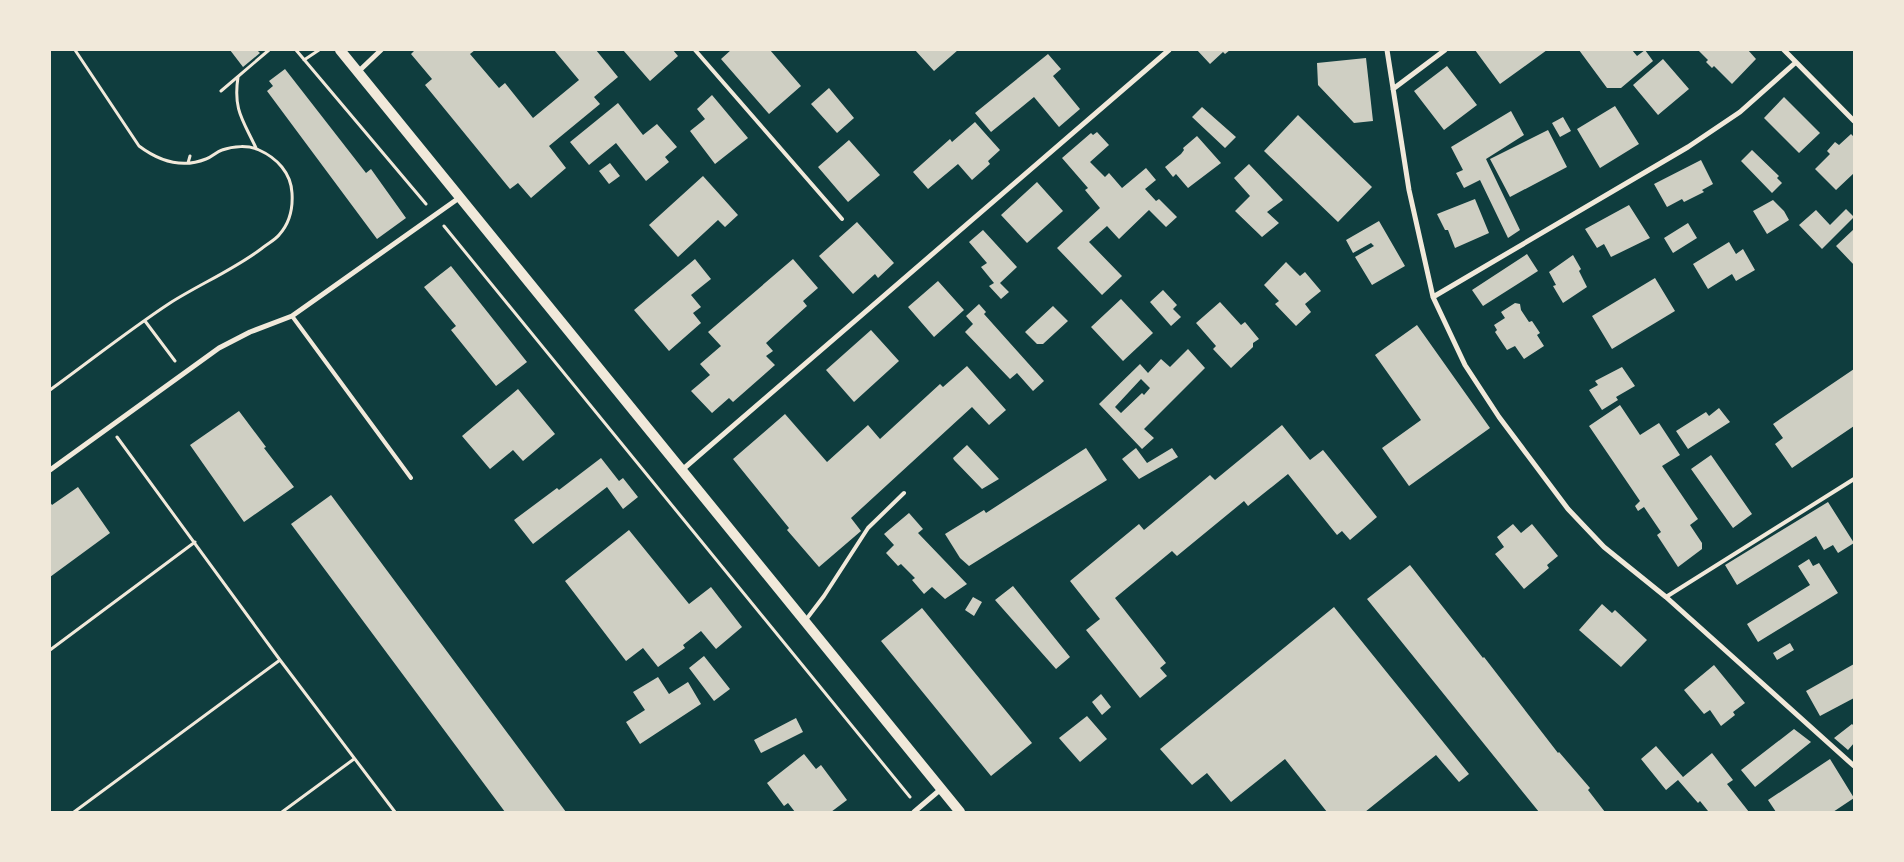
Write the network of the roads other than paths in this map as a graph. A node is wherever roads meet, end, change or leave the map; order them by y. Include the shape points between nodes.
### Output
1 (340, 50) edge
2 (381, 50) edge
3 (695, 50) edge
4 (1168, 50) edge
5 (1387, 50) edge
6 (1445, 50) edge
7 (1784, 50) edge
8 (1795, 63) junction
9 (359, 71) junction
10 (1393, 89) junction
11 (1854, 121) edge
12 (459, 198) junction
13 (842, 219) dead end
14 (1433, 297) junction
15 (292, 316) junction
16 (50, 470) edge
17 (682, 470) junction
18 (410, 478) dead end
19 (1854, 479) edge
20 (904, 493) dead end
21 (1666, 597) junction
22 (804, 621) junction
23 (1854, 766) edge
24 (941, 789) junction
25 (916, 810) edge
26 (960, 812) edge

1 - 9 main road
2 - 9 street
3 - 13 lane
4 - 17 street
5 - 10 street
6 - 10 street
7 - 8 street
8 - 11 street
8 - 14 street via 1740,112 1688,147
9 - 12 main road
10 - 14 street via 1409,190
12 - 15 street
12 - 17 main road
14 - 21 street via 1465,365 1499,417 1568,509 1604,548
15 - 16 street via 219,348
15 - 18 lane
17 - 22 main road
19 - 21 lane
20 - 22 lane via 868,528
21 - 23 street
22 - 24 main road
24 - 25 street
24 - 26 main road

